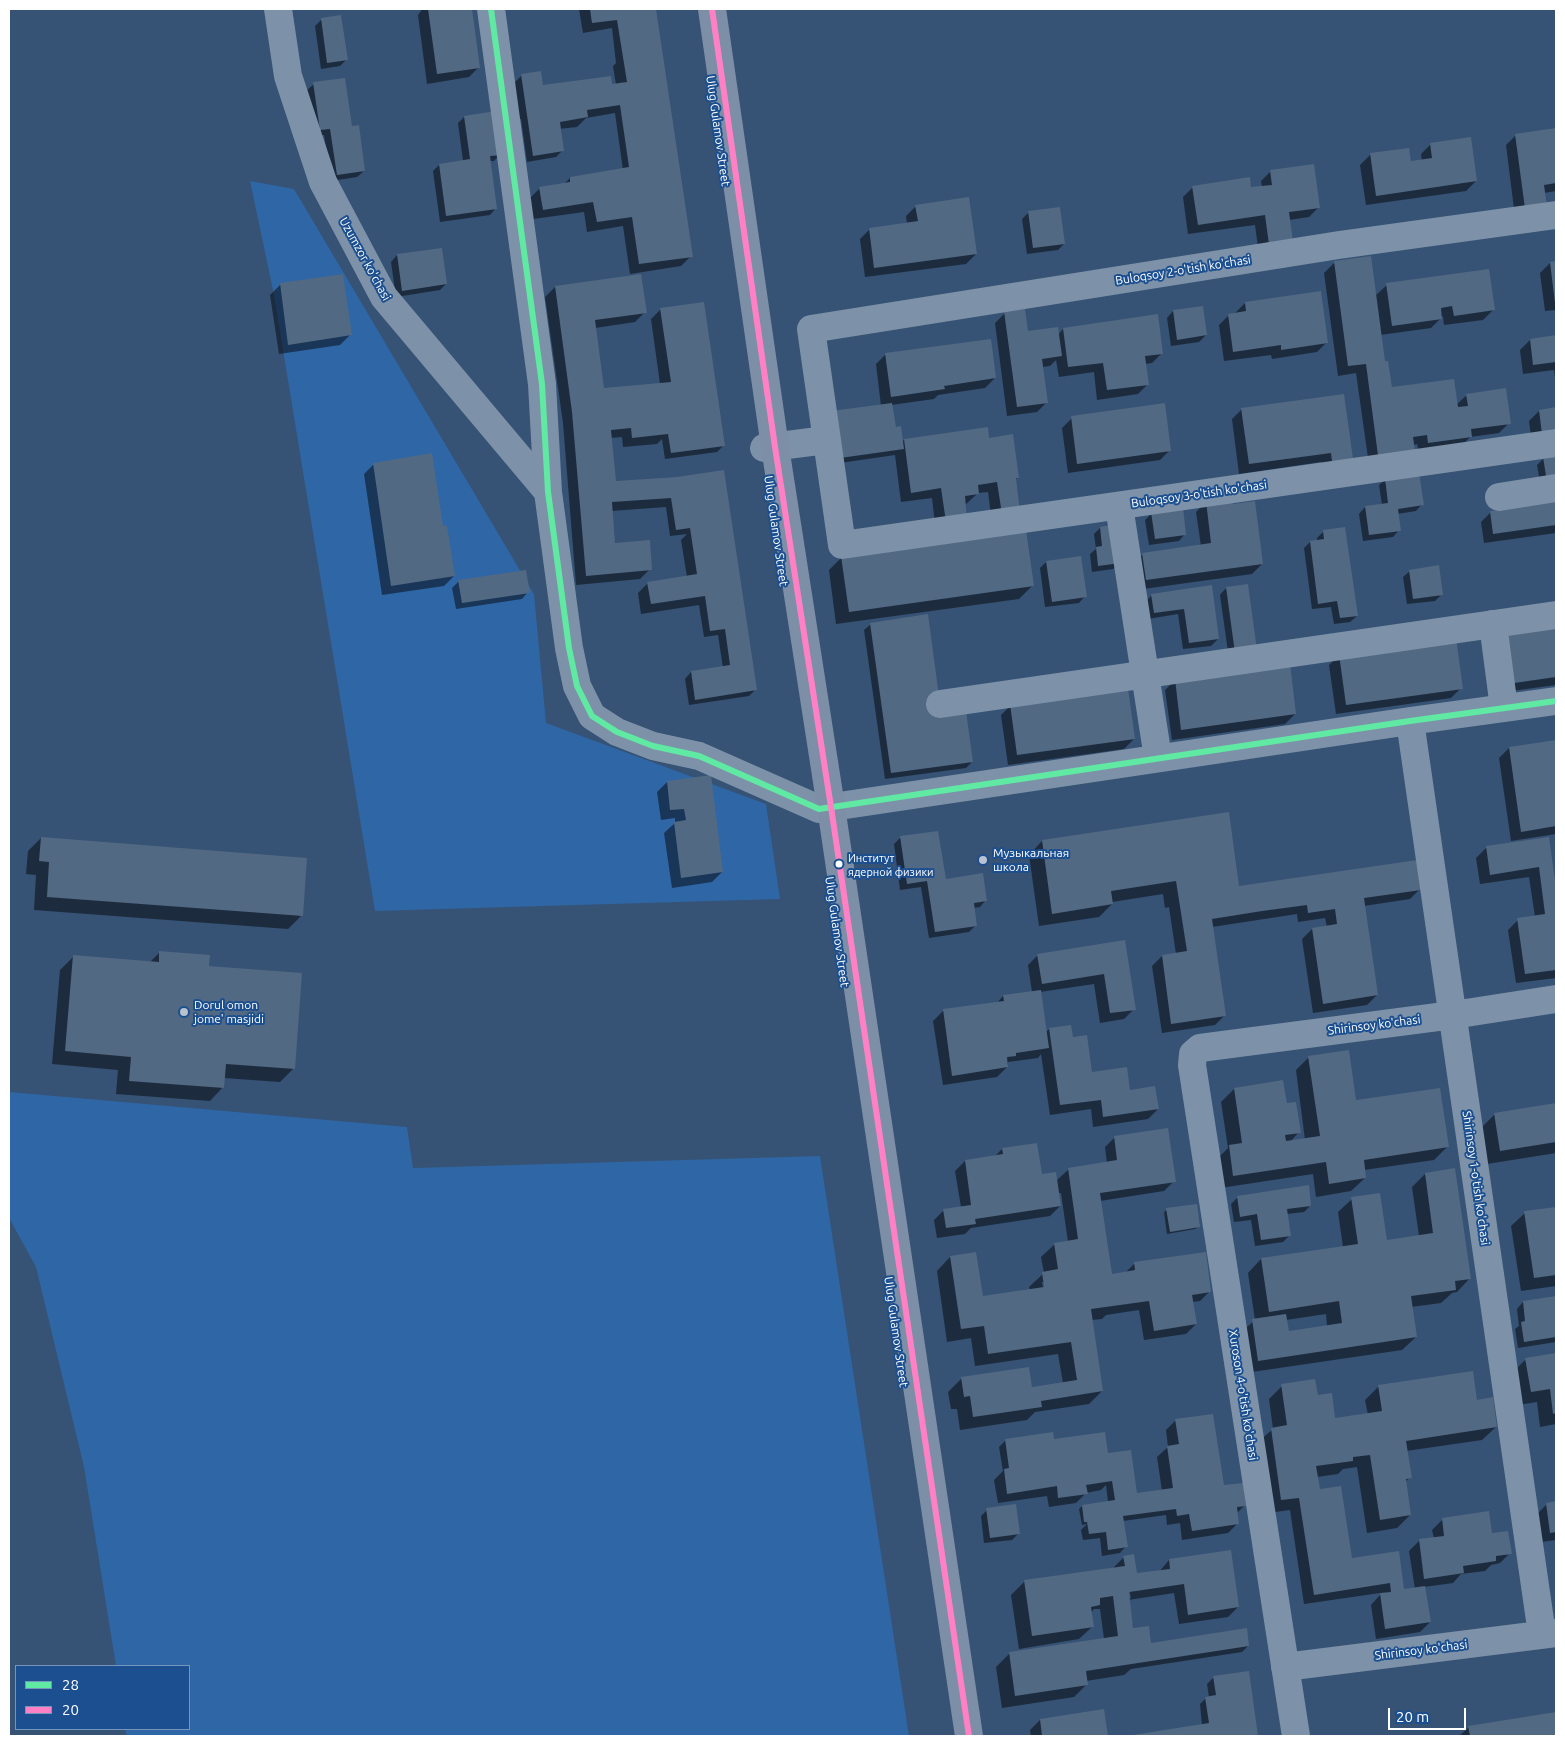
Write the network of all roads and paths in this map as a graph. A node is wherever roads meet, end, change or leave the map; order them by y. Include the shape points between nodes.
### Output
1 (278, 9) edge
2 (491, 9) edge
3 (700, 9) edge
4 (712, 9) edge
5 (1556, 215) edge
6 (826, 440) junction
7 (1556, 443) edge
8 (769, 448) junction
9 (1556, 488) edge
10 (548, 492) junction
11 (1499, 497) dead end
12 (1119, 506) junction
13 (1556, 615) edge
14 (1493, 624) junction
15 (1146, 675) junction
16 (1556, 701) edge
17 (940, 704) dead end
18 (1504, 708) junction
19 (1410, 721) junction
20 (1158, 758) junction
21 (825, 808) junction
22 (1556, 999) edge
23 (1453, 1015) junction
24 (1193, 1054) joint
25 (1549, 1633) edge
26 (1286, 1667) junction
27 (954, 1736) edge
28 (969, 1736) edge
29 (1296, 1736) edge

1 - 10 street, Uzumzor ko'chasi via 288,76 323,182 384,297
2 - 10 street via 542,384
3 - 8 main road, Ulug Gulamov Street
4 - 8 main road, Ulug Gulamov Street
5 - 6 street, Buloqsoy 2-o'tish ko'chasi via 1339,245 811,329
6 - 8 street
6 - 12 street, Buloqsoy 3-o'tish ko'chasi via 842,545
7 - 12 street, Buloqsoy 3-o'tish ko'chasi
8 - 21 main road, Ulug Gulamov Street
9 - 11 street
10 - 21 street via 571,657 577,686 592,716 635,740 700,756
12 - 15 street
13 - 14 street
14 - 15 street
14 - 18 street
15 - 17 street
15 - 20 street
16 - 18 street
18 - 19 street
19 - 20 street
19 - 23 street, Shirinsoy 1-o'tish ko'chasi
20 - 21 street
21 - 27 main road, Ulug Gulamov Street
21 - 28 main road, Ulug Gulamov Street
22 - 23 street, Shirinsoy ko'chasi
23 - 24 street, Shirinsoy ko'chasi via 1200,1048
23 - 25 street, Shirinsoy 1-o'tish ko'chasi
24 - 26 street, Xuroson 4-o'tish ko'chasi via 1192,1065
25 - 26 street, Shirinsoy ko'chasi
26 - 29 street, Xuroson 4-o'tish ko'chasi

